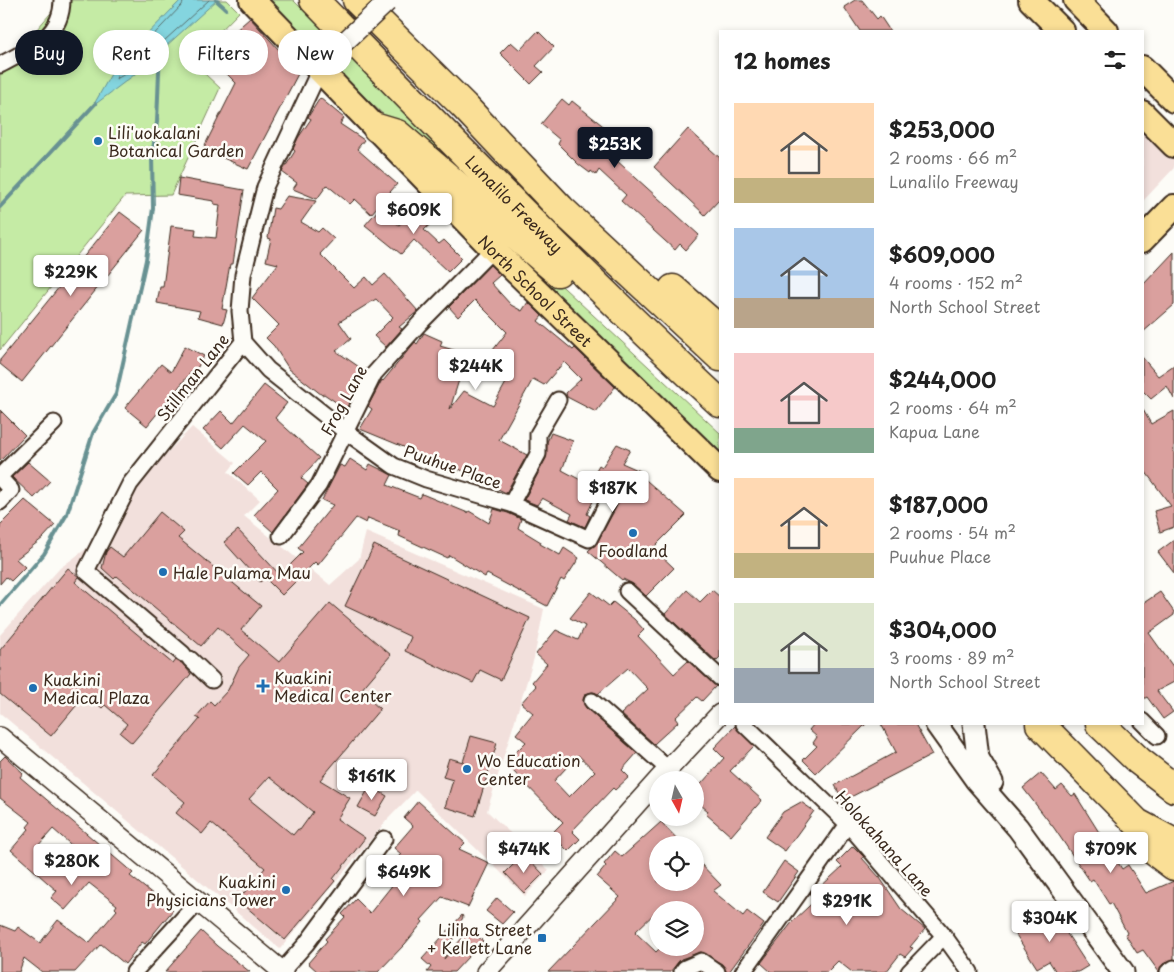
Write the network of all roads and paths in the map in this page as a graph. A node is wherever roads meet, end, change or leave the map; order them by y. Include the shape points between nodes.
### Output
1 (62, 0) edge
2 (252, 0) edge
3 (314, 0) edge
4 (357, 0) edge
5 (1031, 0) edge
6 (1076, 0) edge
7 (388, 1) edge
8 (282, 30) edge
9 (1061, 30) edge
10 (1105, 30) edge
11 (352, 35) edge
12 (0, 65) edge
13 (1144, 70) edge
14 (317, 75) edge
15 (326, 75) edge
16 (1174, 100) edge
17 (464, 106) junction
18 (1144, 115) edge
19 (377, 128) junction
20 (1174, 146) edge
21 (1174, 207) edge
22 (1144, 238) edge
23 (493, 249) junction
24 (719, 329) edge
25 (243, 342) junction
26 (719, 356) edge
27 (558, 400) dead end
28 (719, 401) edge
29 (719, 407) edge
30 (54, 423) dead end
31 (345, 431) junction
32 (719, 469) edge
33 (0, 477) edge
34 (0, 502) edge
35 (511, 504) junction
36 (607, 504) dead end
37 (281, 536) dead end
38 (628, 591) dead end
39 (719, 677) edge
40 (212, 680) dead end
41 (592, 701) dead end
42 (719, 715) edge
43 (1144, 723) edge
44 (745, 725) edge
45 (937, 725) edge
46 (974, 725) edge
47 (1041, 725) edge
48 (1101, 725) edge
49 (1157, 736) dead end
50 (0, 737) edge
51 (656, 771) edge
52 (666, 771) edge
53 (1174, 788) edge
54 (649, 789) edge
55 (1137, 822) junction
56 (848, 824) junction
57 (1018, 828) junction
58 (384, 838) dead end
59 (1174, 843) edge
60 (1174, 866) edge
61 (199, 901) junction
62 (944, 936) junction
63 (1174, 968) edge
64 (283, 971) edge
65 (134, 972) edge
66 (486, 972) edge
67 (682, 972) edge
68 (717, 972) edge
69 (743, 972) edge
70 (909, 972) edge
71 (970, 972) edge
72 (1123, 972) edge
73 (1168, 972) edge

1 - 12 street via 62,10 48,38
2 - 8 main road, North School Street
3 - 28 highway, Lunalilo Freeway via 636,325
4 - 17 highway, Lunalilo Freeway
5 - 9 main road
6 - 10 main road
7 - 11 street, bridge
13 - 16 main road
14 - 25 street, Stillman Lane via 265,188 243,275 240,311
15 - 19 main road, North School Street
17 - 24 highway via 515,141 589,216
17 - 26 highway, Lunalilo Freeway via 561,209
18 - 20 main road
19 - 23 main road, North School Street
19 - 29 highway via 397,134
21 - 22 main road
23 - 31 street, Frog Lane via 374,374
23 - 32 main road, North School Street
25 - 31 street, Puuhue Place via 268,370
25 - 40 street, Stillman Lane via 130,484 86,571
27 - 35 street via 538,434 538,454
30 - 33 street
31 - 35 street, Puuhue Place via 394,466
31 - 37 street, Frog Lane via 319,485
33 - 34 street via 11,490
35 - 36 street, Puuhue Place via 589,539
38 - 39 street
41 - 51 street
42 - 52 street
43 - 49 street
44 - 56 street, Holokahana Lane
45 - 57 main road via 976,780
46 - 57 main road via 978,758
47 - 55 highway
48 - 53 highway
50 - 61 street
54 - 66 street
55 - 59 highway
55 - 60 highway via 1154,850
56 - 62 street, Holokahana Lane
56 - 69 street
57 - 72 main road
58 - 64 street
61 - 64 street
61 - 65 street
62 - 70 street
62 - 71 street, Holokahana Lane
63 - 73 street
67 - 68 street via 701,961

